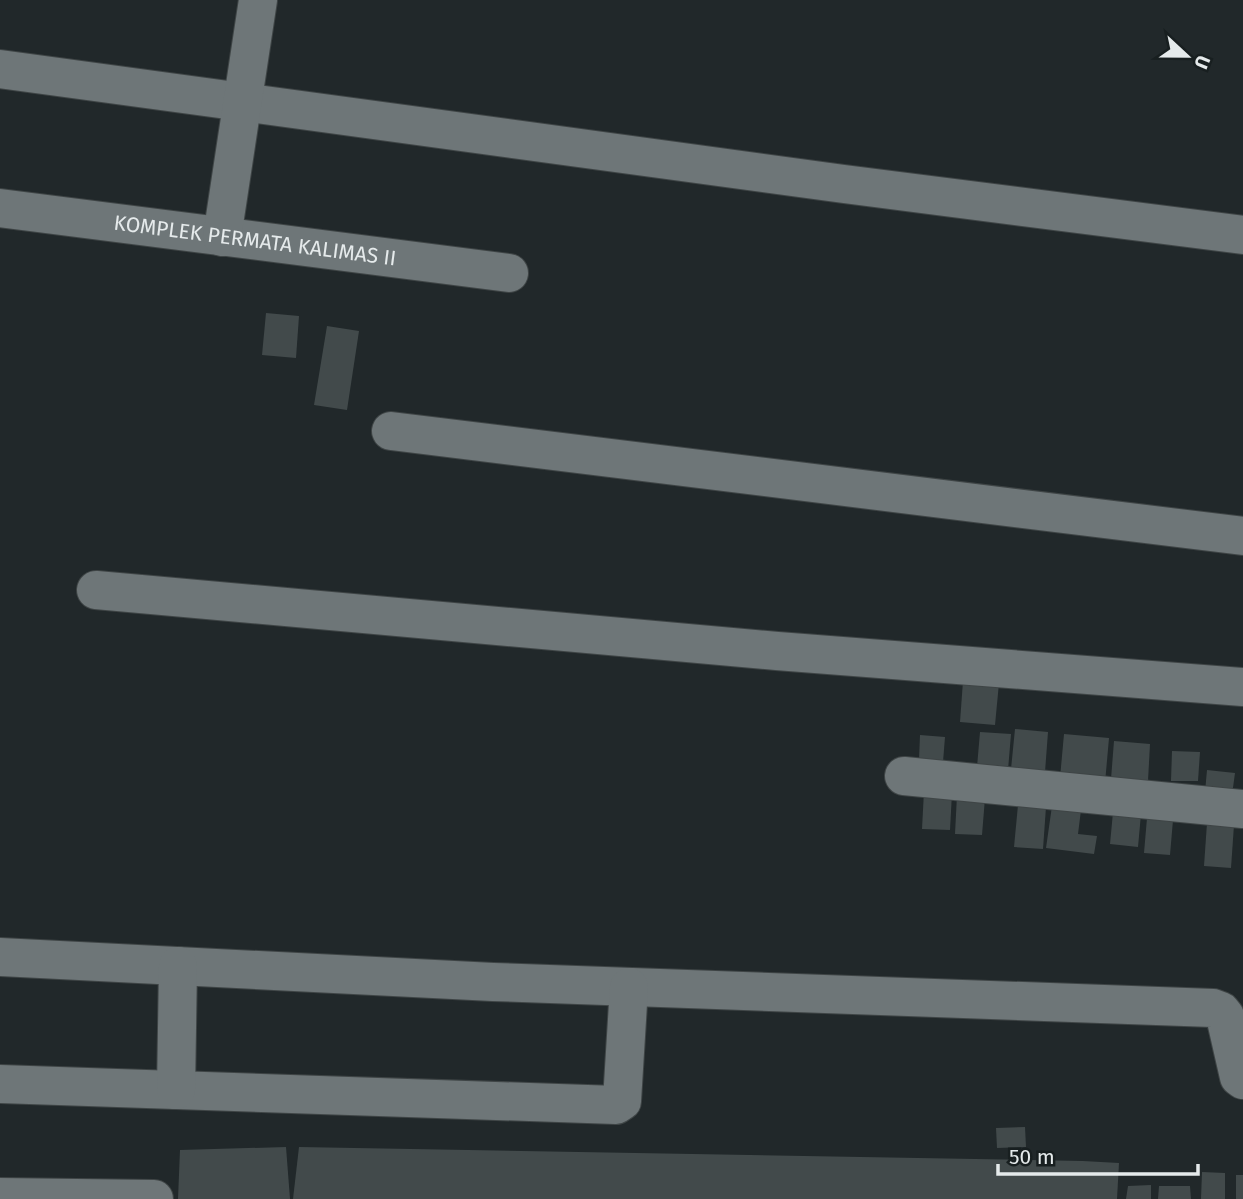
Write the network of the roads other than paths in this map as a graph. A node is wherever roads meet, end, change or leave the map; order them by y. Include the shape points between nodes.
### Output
1 (258, 0) edge
2 (0, 69) edge
3 (242, 102) junction
4 (0, 208) edge
5 (1243, 235) edge
6 (222, 237) junction
7 (509, 272) dead end
8 (391, 431) dead end
9 (1243, 536) edge
10 (96, 590) dead end
11 (1243, 687) edge
12 (904, 776) dead end
13 (1243, 809) edge
14 (0, 957) edge
15 (178, 966) junction
16 (629, 988) junction
17 (1243, 1080) edge
18 (0, 1084) edge
19 (176, 1090) junction
20 (0, 1197) edge
21 (155, 1199) edge

1 - 3 street
2 - 3 street
3 - 5 street
3 - 6 street
4 - 6 street, KOMPLEK PERMATA KALIMAS II
6 - 7 street, KOMPLEK PERMATA KALIMAS II
8 - 9 street
10 - 11 street
12 - 13 street
14 - 15 street
15 - 16 street
15 - 19 street
16 - 17 street via 1213,1008 1225,1016
16 - 19 street via 622,1101 617,1105
18 - 19 street
20 - 21 street

